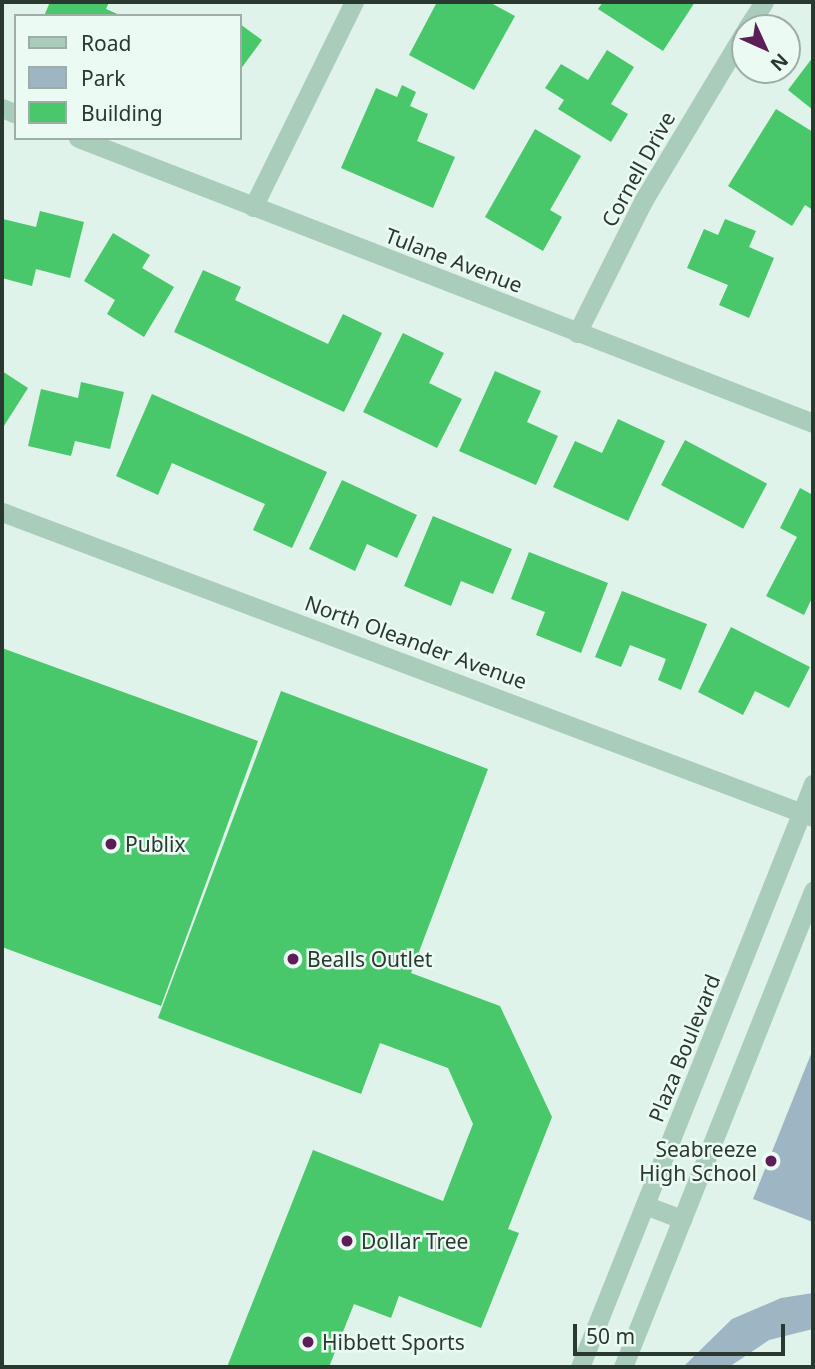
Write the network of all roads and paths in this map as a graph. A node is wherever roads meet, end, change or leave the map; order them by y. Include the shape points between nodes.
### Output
1 (354, 2) edge
2 (731, 54) edge
3 (83, 140) edge
4 (253, 206) junction
5 (577, 333) junction
6 (813, 423) edge
7 (2, 512) edge
8 (813, 783) edge
9 (808, 814) edge
10 (813, 891) edge
11 (645, 1205) junction
12 (682, 1219) junction
13 (580, 1367) edge
14 (623, 1367) edge

1 - 4 street
2 - 5 street, Cornell Drive via 643,201
3 - 4 street, Tulane Avenue
4 - 5 street, Tulane Avenue
5 - 6 street, Tulane Avenue
7 - 9 street, North Oleander Avenue
8 - 9 street, Plaza Boulevard
9 - 11 street, Plaza Boulevard
10 - 12 street
11 - 12 street
11 - 13 street, Plaza Boulevard
12 - 14 street

